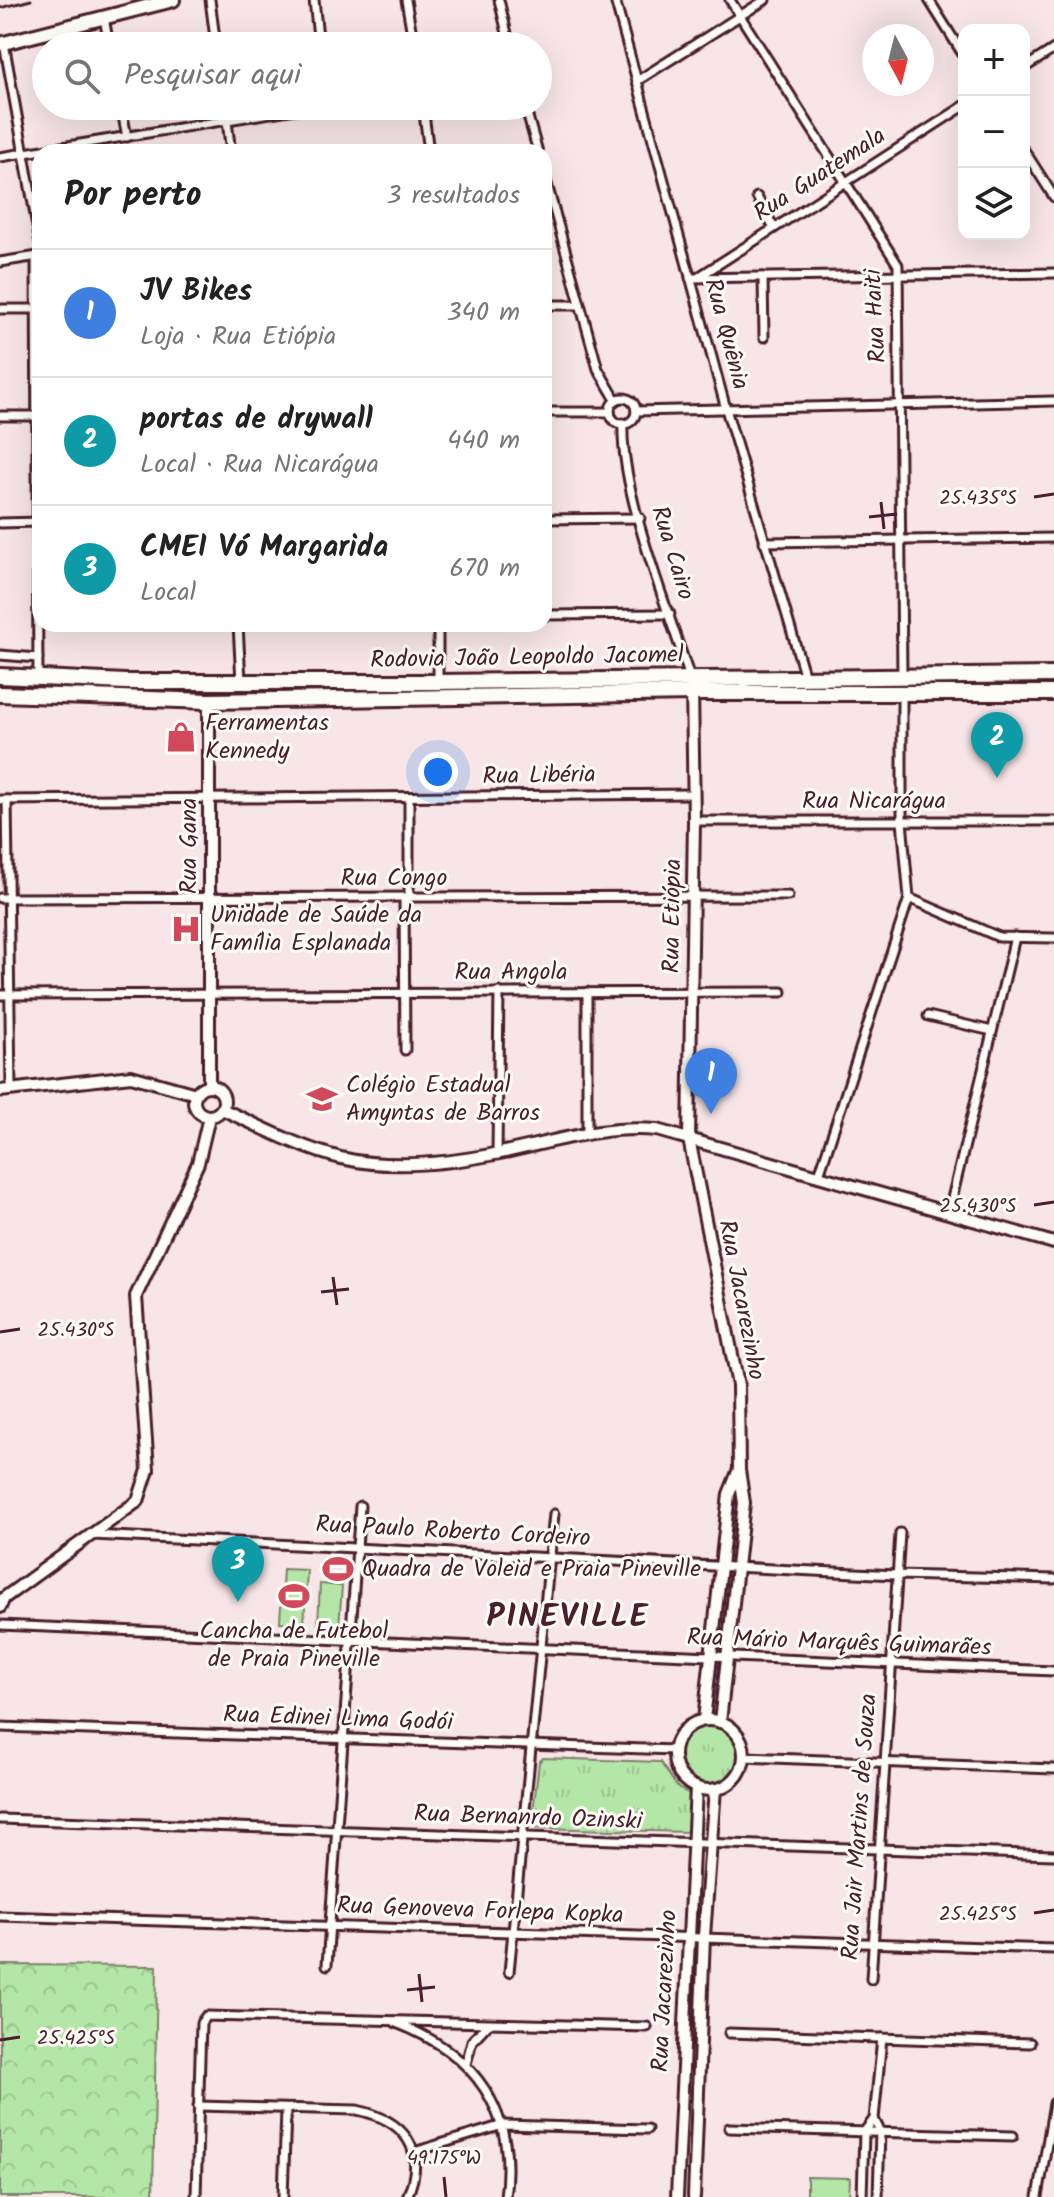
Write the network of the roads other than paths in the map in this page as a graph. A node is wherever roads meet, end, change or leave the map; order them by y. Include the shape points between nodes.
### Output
1 (173, 0) edge
2 (210, 0) edge
3 (314, 0) edge
4 (406, 0) edge
5 (499, 0) edge
6 (615, 0) edge
7 (730, 0) edge
8 (765, 0) edge
9 (929, 0) edge
10 (740, 16) junction
11 (104, 17) junction
12 (47, 32) edge
13 (107, 32) edge
14 (214, 32) edge
15 (317, 32) edge
16 (412, 32) edge
17 (507, 32) edge
18 (32, 36) edge
19 (2, 44) edge
20 (958, 46) edge
21 (1054, 49) edge
22 (1030, 64) edge
23 (637, 81) junction
24 (958, 110) edge
25 (124, 120) edge
26 (228, 120) joint
27 (425, 120) edge
28 (529, 120) edge
29 (127, 137) junction
30 (82, 144) edge
31 (230, 144) edge
32 (428, 144) edge
33 (536, 144) edge
34 (32, 152) edge
35 (25, 153) junction
36 (0, 157) edge
37 (1030, 159) edge
38 (846, 182) junction
39 (32, 195) edge
40 (757, 197) dead end
41 (1054, 197) edge
42 (552, 203) edge
43 (774, 228) junction
44 (32, 257) edge
45 (0, 262) edge
46 (1054, 273) edge
47 (899, 275) junction
48 (763, 277) junction
49 (694, 278) junction
50 (552, 305) edge
51 (580, 305) junction
52 (0, 309) edge
53 (32, 309) edge
54 (764, 337) dead end
55 (616, 400) junction
56 (1054, 401) edge
57 (900, 405) junction
58 (726, 409) junction
59 (636, 411) junction
60 (552, 412) edge
61 (610, 412) junction
62 (0, 416) edge
63 (32, 416) edge
64 (623, 423) junction
65 (640, 518) junction
66 (552, 519) edge
67 (32, 522) edge
68 (0, 523) edge
69 (1054, 538) edge
70 (900, 541) junction
71 (764, 542) junction
72 (670, 614) junction
73 (552, 615) edge
74 (39, 632) edge
75 (238, 632) edge
76 (438, 632) edge
77 (0, 655) edge
78 (38, 658) junction
79 (1054, 675) edge
80 (0, 676) edge
81 (902, 676) junction
82 (805, 677) junction
83 (38, 679) junction
84 (241, 682) junction
85 (438, 682) junction
86 (692, 686) junction
87 (902, 693) junction
88 (1054, 693) edge
89 (0, 694) edge
90 (209, 701) junction
91 (694, 794) junction
92 (409, 798) junction
93 (209, 799) junction
94 (4, 800) edge
95 (694, 821) junction
96 (902, 821) junction
97 (1054, 821) edge
98 (693, 896) junction
99 (788, 896) dead end
100 (209, 897) junction
101 (4, 898) edge
102 (406, 898) junction
103 (909, 898) junction
104 (1015, 937) junction
105 (1054, 938) edge
106 (405, 992) junction
107 (499, 992) junction
108 (587, 992) junction
109 (691, 992) junction
110 (782, 992) dead end
111 (210, 993) junction
112 (0, 995) edge
113 (10, 995) junction
114 (928, 1016) dead end
115 (992, 1031) junction
116 (405, 1050) dead end
117 (209, 1086) junction
118 (5, 1090) edge
119 (196, 1094) junction
120 (222, 1109) junction
121 (209, 1117) junction
122 (587, 1133) junction
123 (689, 1139) junction
124 (497, 1154) junction
125 (819, 1175) junction
126 (949, 1211) junction
127 (1054, 1243) edge
128 (739, 1470) junction
129 (360, 1506) dead end
130 (554, 1514) dead end
131 (900, 1533) dead end
132 (90, 1535) junction
133 (356, 1548) junction
134 (548, 1556) junction
135 (722, 1564) junction
136 (738, 1566) junction
137 (896, 1575) junction
138 (1054, 1579) edge
139 (0, 1607) edge
140 (0, 1625) edge
141 (348, 1642) junction
142 (538, 1651) junction
143 (711, 1657) junction
144 (728, 1658) junction
145 (889, 1665) junction
146 (1054, 1671) edge
147 (704, 1720) junction
148 (720, 1722) junction
149 (0, 1727) edge
150 (342, 1739) junction
151 (529, 1745) junction
152 (675, 1750) junction
153 (744, 1757) junction
154 (885, 1763) junction
155 (1054, 1769) edge
156 (696, 1787) junction
157 (715, 1789) junction
158 (0, 1819) edge
159 (336, 1831) junction
160 (520, 1838) junction
161 (711, 1843) junction
162 (692, 1844) junction
163 (881, 1850) junction
164 (1054, 1855) edge
165 (0, 1916) edge
166 (330, 1927) junction
167 (513, 1933) junction
168 (687, 1936) junction
169 (704, 1936) junction
170 (871, 1943) junction
171 (1054, 1949) edge
172 (327, 1965) dead end
173 (509, 1972) dead end
174 (871, 1979) dead end
175 (392, 2021) junction
176 (488, 2024) junction
177 (647, 2027) dead end
178 (729, 2033) dead end
179 (882, 2038) junction
180 (1030, 2043) dead end
181 (466, 2064) junction
182 (1054, 2103) edge
183 (198, 2106) junction
184 (286, 2110) junction
185 (874, 2119) junction
186 (503, 2125) junction
187 (729, 2128) dead end
188 (647, 2129) dead end
189 (880, 2131) junction
190 (864, 2132) junction
191 (1013, 2136) dead end
192 (414, 2152) junction
193 (679, 2153) junction
194 (696, 2156) junction
195 (196, 2197) edge
196 (283, 2197) edge
197 (407, 2197) edge
198 (505, 2197) edge
199 (677, 2197) edge
200 (694, 2197) edge
201 (862, 2197) edge
202 (878, 2197) edge
203 (1038, 2197) edge

1 - 11 main road
2 - 14 street
3 - 15 street
4 - 16 street
5 - 17 street
6 - 23 street, Rua Quênia
7 - 10 street, Rua Haiti
8 - 10 street
9 - 20 street
10 - 23 street
10 - 38 street, Rua Haiti
11 - 12 main road
11 - 13 street
18 - 19 main road
19 - 35 street
21 - 22 street
23 - 49 street, Rua Quênia
24 - 38 street, Rua Guatemala
25 - 29 street
26 - 29 street
26 - 31 street
27 - 32 street
28 - 33 street
29 - 30 street
34 - 35 street
35 - 36 street
35 - 39 street
37 - 41 street
38 - 43 street, Rua Guatemala
38 - 47 street, Rua Haiti via 898,265
40 - 43 street
42 - 51 street
43 - 49 street, Rua Guatemala
44 - 45 street
46 - 47 street
47 - 48 street
47 - 57 street, Rua Haiti
48 - 49 street
48 - 54 street
49 - 58 street, Rua Quênia
50 - 51 street
51 - 55 street via 598,369
52 - 53 street
55 - 59 street via 630,400
55 - 61 street
56 - 57 street
57 - 58 street
57 - 70 street, Rua Haiti
58 - 59 street
58 - 71 street, Rua Quênia
59 - 64 street
60 - 61 street
61 - 64 street
62 - 63 street
64 - 65 street, Rua Cairo via 623,452
65 - 66 street
65 - 72 street, Rua Cairo
67 - 68 street
69 - 70 street
70 - 71 street
70 - 81 street, Rua Haiti
71 - 82 street, Rua Quênia
72 - 73 street
72 - 86 street, Rua Cairo
74 - 78 street
75 - 84 street
76 - 85 street
77 - 78 street
78 - 83 street
79 - 81 highway, Rodovia João Leopoldo Jacomel
80 - 83 highway, Rodovia João Leopoldo Jacomel
81 - 82 highway, Rodovia João Leopoldo Jacomel
82 - 86 highway, Rodovia João Leopoldo Jacomel
83 - 84 highway, Rodovia João Leopoldo Jacomel
84 - 85 highway, Rodovia João Leopoldo Jacomel
84 - 90 highway via 225,686
85 - 86 highway, Rodovia João Leopoldo Jacomel
86 - 87 highway, Rodovia João Leopoldo Jacomel
86 - 90 highway, Rodovia João Leopoldo Jacomel
86 - 91 street, Rua Etiópia
87 - 88 highway, Rodovia João Leopoldo Jacomel
87 - 96 street
89 - 90 highway, Rodovia João Leopoldo Jacomel
90 - 93 street, Rua Gana
91 - 92 street, Rua Libéria
91 - 95 street, Rua Etiópia
92 - 93 street, Rua Libéria
92 - 102 street
93 - 94 street, Rua Libéria
93 - 100 street, Rua Gana
94 - 101 street
95 - 96 street, Rua Nicarágua
95 - 98 street, Rua Etiópia
96 - 97 street, Rua Nicarágua
96 - 103 street
98 - 99 street, Rua Congo
98 - 102 street, Rua Congo
98 - 109 street, Rua Etiópia
100 - 101 street, Rua Congo
100 - 102 street, Rua Congo
100 - 111 street, Rua Gana
101 - 113 street
102 - 106 street
103 - 104 street via 999,937
103 - 125 street
104 - 105 street
104 - 115 street
106 - 107 street, Rua Angola
106 - 111 street, Rua Angola
106 - 116 street
107 - 108 street, Rua Angola
107 - 124 street
108 - 109 street, Rua Angola
108 - 122 street
109 - 110 street, Rua Angola
109 - 123 street, Rua Etiópia
111 - 113 street, Rua Angola
111 - 117 street, Rua Gana
112 - 113 street, Rua Angola
113 - 118 street
114 - 115 street
115 - 126 street
117 - 119 street
117 - 120 street via 222,1094
118 - 119 street via 131,1076
119 - 121 street via 196,1109
120 - 121 street
120 - 124 street via 299,1145 344,1159 431,1162
121 - 132 street via 198,1163 136,1296 148,1470 143,1489 138,1501
122 - 123 street via 628,1128
122 - 124 street
123 - 125 street
123 - 128 street, Rua Jacarezinho via 738,1385
125 - 126 street
126 - 127 street
128 - 135 street, Rua Jacarezinho via 729,1494
128 - 136 street, Rua Jacarezinho via 744,1503
129 - 133 street
130 - 134 street
131 - 137 street, Rua Jair Martins de Souza
132 - 133 street, Rua Paulo Roberto Cordeiro
132 - 139 street via 4,1598
133 - 134 street, Rua Paulo Roberto Cordeiro
133 - 141 street
134 - 135 street, Rua Paulo Roberto Cordeiro
134 - 142 street
135 - 136 street, Rua Paulo Roberto Cordeiro
135 - 143 street, Rua Jacarezinho
136 - 137 street, Rua Paulo Roberto Cordeiro
136 - 144 street, Rua Jacarezinho
137 - 138 street, Rua Paulo Roberto Cordeiro
137 - 145 street, Rua Jair Martins de Souza
140 - 141 street, Rua Mário Marquês Guimarães
141 - 142 street, Rua Mário Marquês Guimarães
141 - 150 street
142 - 143 street, Rua Mário Marquês Guimarães
142 - 151 street
143 - 144 street, Rua Mário Marquês Guimarães
143 - 147 street, Rua Jacarezinho
144 - 145 street, Rua Mário Marquês Guimarães
144 - 148 street, Rua Jacarezinho
145 - 146 street, Rua Mário Marquês Guimarães
145 - 154 street, Rua Jair Martins de Souza
147 - 148 street
147 - 152 street via 685,1730
148 - 153 street via 739,1736
149 - 150 street, Rua Edinei Lima Godói
150 - 151 street, Rua Edinei Lima Godói
150 - 159 street
151 - 152 street, Rua Edinei Lima Godói
151 - 160 street
152 - 156 street via 679,1772
153 - 154 street
153 - 157 street via 735,1779
154 - 155 street
154 - 163 street, Rua Jair Martins de Souza
156 - 157 street
156 - 162 street, Rua Jacarezinho
157 - 161 street, Rua Jacarezinho
158 - 159 street, Rua Bernanrdo Ozinski
159 - 160 street, Rua Bernanrdo Ozinski
159 - 166 street
160 - 162 street, Rua Bernanrdo Ozinski
160 - 167 street
161 - 162 street, Rua Bernanrdo Ozinski
161 - 163 street, Rua Bernanrdo Ozinski
161 - 169 street, Rua Jacarezinho
162 - 168 street, Rua Jacarezinho
163 - 164 street, Rua Bernanrdo Ozinski
163 - 170 street, Rua Jair Martins de Souza
165 - 166 street, Rua Genoveva Forlepa Kopka
166 - 167 street, Rua Genoveva Forlepa Kopka
166 - 172 street
167 - 168 street, Rua Genoveva Forlepa Kopka
167 - 173 street
168 - 169 street, Rua Genoveva Forlepa Kopka
168 - 193 street, Rua Jacarezinho
169 - 170 street, Rua Genoveva Forlepa Kopka
169 - 194 street, Rua Jacarezinho
170 - 171 street, Rua Genoveva Forlepa Kopka
170 - 174 street, Rua Jair Martins de Souza
175 - 176 street
175 - 181 street
175 - 183 street via 206,2016 201,2023
176 - 177 street
176 - 181 street via 472,2041
178 - 179 street
179 - 180 street
179 - 185 street
181 - 186 street
182 - 203 street
183 - 184 street
183 - 195 street
184 - 192 street via 357,2110 382,2116 393,2121
184 - 196 street
185 - 189 street
185 - 190 street
186 - 188 street
186 - 192 street
186 - 198 street
187 - 190 street
189 - 190 street
189 - 191 street
189 - 202 street
190 - 201 street
192 - 197 street via 416,2169
193 - 194 street
193 - 199 street, Rua Jacarezinho
194 - 200 street, Rua Jacarezinho

